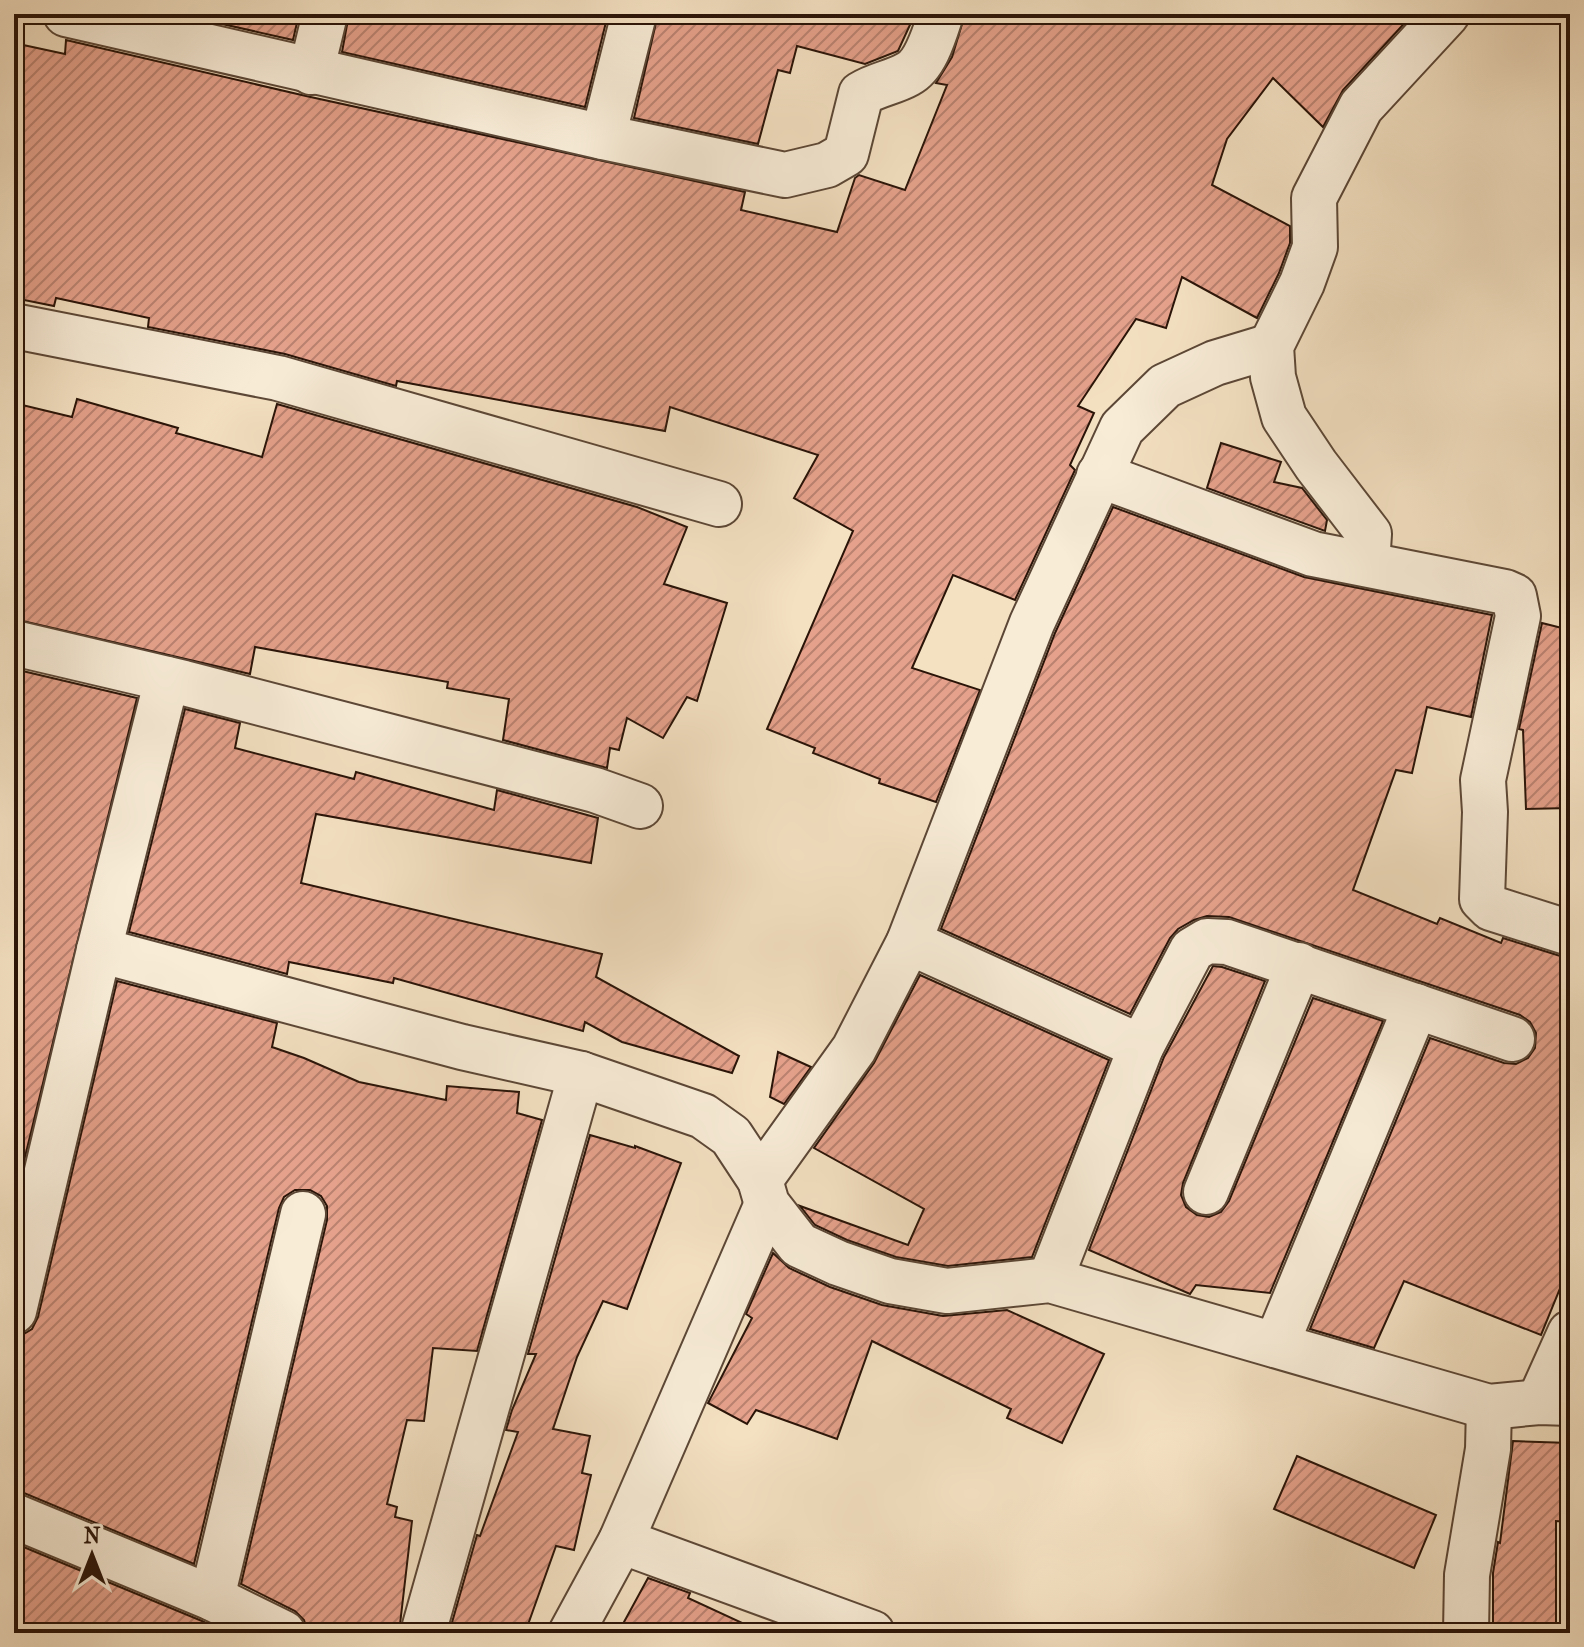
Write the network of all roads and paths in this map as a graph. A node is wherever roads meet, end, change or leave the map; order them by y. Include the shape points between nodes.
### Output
1 (66, 14) edge
2 (325, 14) edge
3 (634, 14) edge
4 (941, 14) edge
5 (1447, 14) edge
6 (311, 72) junction
7 (603, 137) junction
8 (14, 326) edge
9 (1271, 346) junction
10 (1099, 475) junction
11 (719, 504) dead end
12 (1367, 564) junction
13 (14, 643) edge
14 (167, 679) junction
15 (640, 806) dead end
16 (1570, 933) edge
17 (909, 942) junction
18 (99, 950) junction
19 (1299, 965) junction
20 (1416, 1006) junction
21 (1512, 1039) dead end
22 (1141, 1047) junction
23 (581, 1074) junction
24 (763, 1192) junction
25 (1206, 1192) dead end
26 (303, 1214) dead end
27 (1050, 1280) junction
28 (14, 1311) edge
29 (1570, 1333) edge
30 (1276, 1345) junction
31 (1554, 1403) edge
32 (1489, 1407) junction
33 (14, 1516) edge
34 (621, 1541) junction
35 (212, 1598) junction
36 (283, 1633) edge
37 (423, 1633) edge
38 (571, 1633) edge
39 (872, 1633) edge
40 (1466, 1633) edge

1 - 6 street
2 - 6 street
3 - 7 street
4 - 7 street via 910,74 861,94 846,154 827,165 785,175
5 - 9 street via 1361,107 1314,198 1315,247
6 - 7 street
8 - 11 street via 278,378
9 - 10 street via 1165,386 1122,428
9 - 12 street via 1284,417 1369,534
10 - 12 street via 1313,554
10 - 17 street via 1028,634
12 - 16 street via 1514,596 1518,616 1483,780 1482,899 1491,908
13 - 14 street
14 - 15 street
14 - 18 street
17 - 22 street
17 - 24 street via 854,1049
18 - 23 street
18 - 28 street
19 - 20 street
19 - 22 street via 1227,942 1207,941 1192,950
19 - 25 street
20 - 21 street
20 - 30 street
22 - 27 street
23 - 24 street via 703,1116 731,1136
23 - 37 street
24 - 27 street via 799,1245 890,1281 947,1291
24 - 34 street
26 - 35 street
27 - 30 street
29 - 31 street
30 - 32 street
31 - 32 street
32 - 40 street via 1488,1449 1467,1575
33 - 35 street
34 - 38 street
34 - 39 street
35 - 36 street

